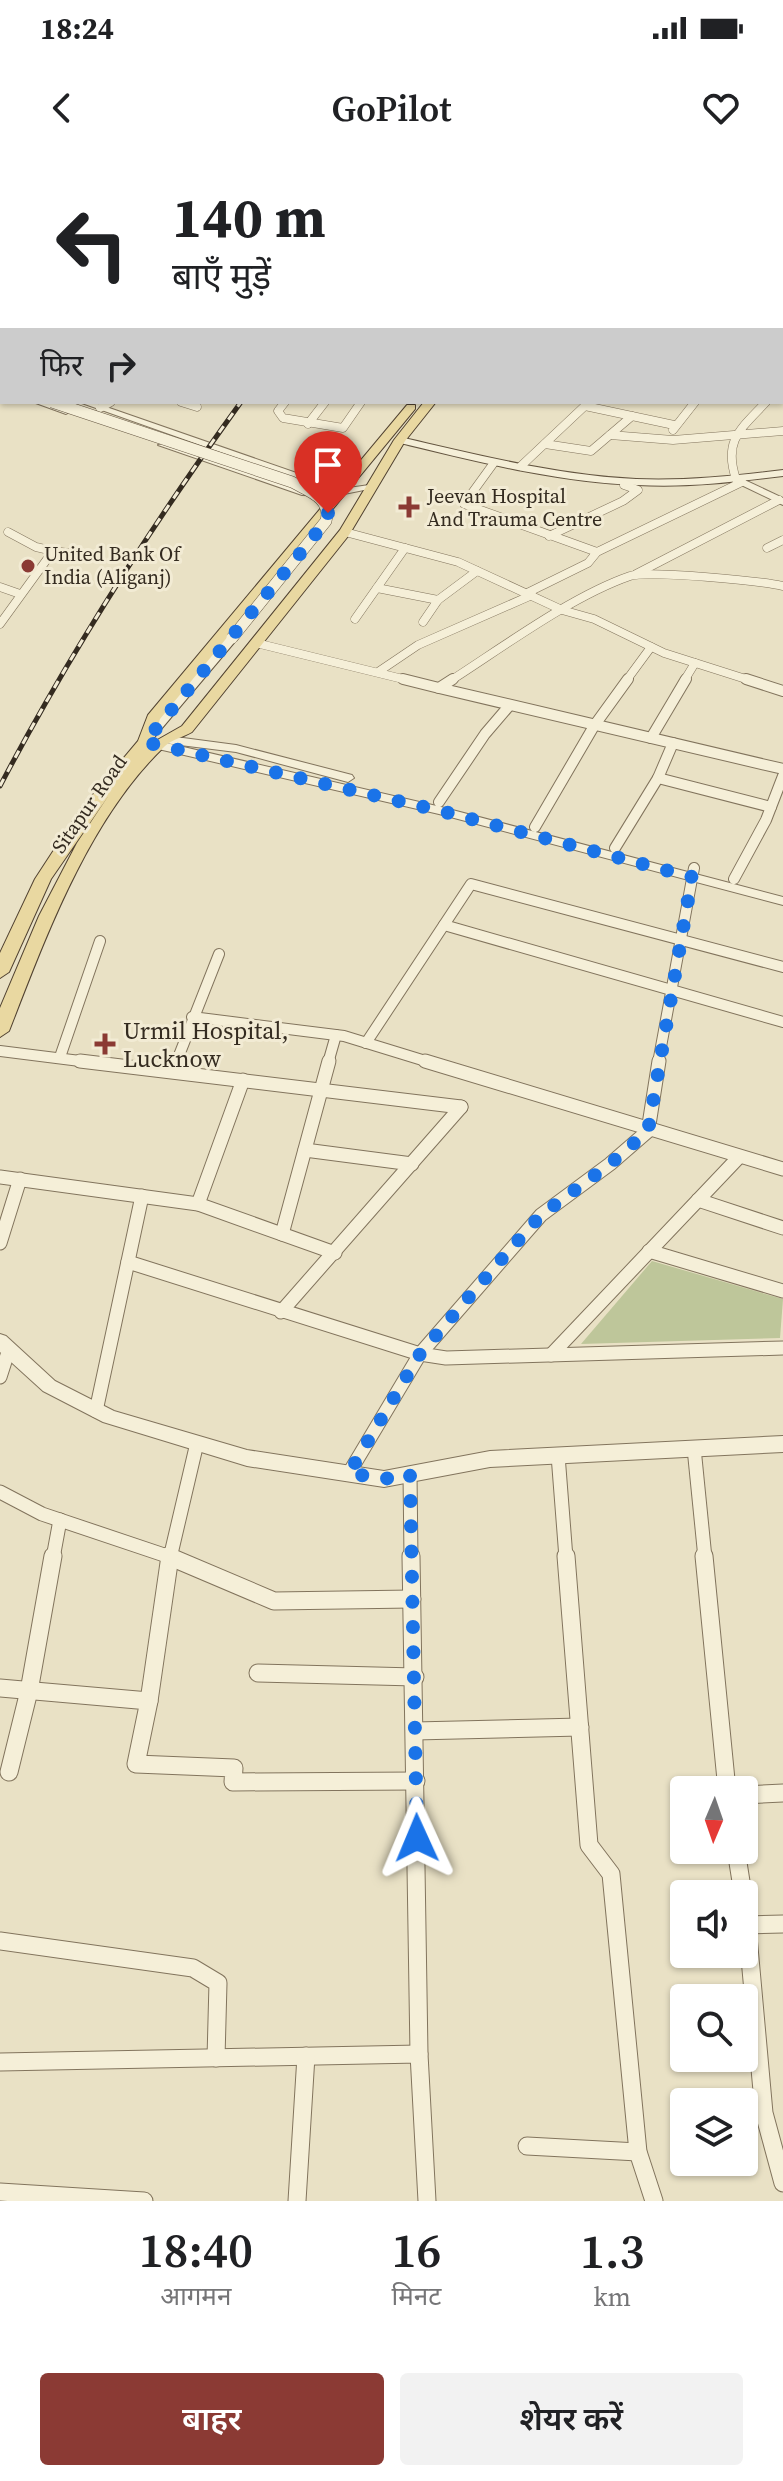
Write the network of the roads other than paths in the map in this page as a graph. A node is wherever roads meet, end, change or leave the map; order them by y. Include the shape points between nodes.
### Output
1 (43, 404) edge
2 (58, 404) edge
3 (78, 404) edge
4 (89, 404) edge
5 (107, 404) edge
6 (187, 404) edge
7 (283, 404) edge
8 (323, 404) edge
9 (360, 404) edge
10 (413, 404) edge
11 (428, 404) edge
12 (587, 404) edge
13 (693, 404) edge
14 (764, 404) edge
15 (197, 407) dead end
16 (100, 408) junction
17 (632, 416) junction
18 (308, 424) junction
19 (674, 425) junction
20 (162, 429) junction
21 (783, 431) edge
22 (610, 435) junction
23 (736, 436) junction
24 (146, 438) junction
25 (400, 440) junction
26 (673, 440) junction
27 (545, 444) junction
28 (488, 462) junction
29 (521, 466) junction
30 (783, 476) edge
31 (739, 480) junction
32 (624, 485) junction
33 (344, 487) junction
34 (369, 488) junction
35 (781, 501) edge
36 (8, 532) dead end
37 (345, 532) junction
38 (549, 536) junction
39 (783, 540) edge
40 (405, 548) junction
41 (767, 548) dead end
42 (53, 551) junction
43 (597, 552) junction
44 (69, 553) dead end
45 (477, 571) junction
46 (633, 575) junction
47 (783, 586) edge
48 (0, 587) edge
49 (377, 588) junction
50 (20, 594) junction
51 (530, 594) junction
52 (438, 600) junction
53 (562, 610) junction
54 (355, 619) dead end
55 (423, 622) dead end
56 (0, 624) edge
57 (243, 641) junction
58 (651, 647) junction
59 (695, 663) junction
60 (378, 672) junction
61 (439, 688) junction
62 (783, 691) edge
63 (509, 706) junction
64 (594, 726) junction
65 (651, 738) junction
66 (154, 741) junction
67 (673, 743) junction
68 (783, 769) edge
69 (783, 776) edge
70 (658, 778) junction
71 (439, 802) junction
72 (771, 807) junction
73 (535, 827) junction
74 (615, 848) junction
75 (693, 873) junction
76 (734, 879) junction
77 (783, 891) edge
78 (783, 901) edge
79 (444, 925) junction
80 (681, 939) junction
81 (100, 941) dead end
82 (219, 954) dead end
83 (783, 967) edge
84 (0, 972) edge
85 (671, 991) junction
86 (192, 1017) junction
87 (783, 1022) edge
88 (0, 1031) edge
89 (336, 1035) junction
90 (366, 1043) junction
91 (0, 1051) edge
92 (60, 1057) junction
93 (173, 1071) junction
94 (243, 1080) junction
95 (322, 1090) junction
96 (648, 1131) junction
97 (305, 1150) junction
98 (739, 1157) junction
99 (412, 1164) junction
100 (783, 1169) edge
101 (0, 1177) edge
102 (20, 1179) junction
103 (142, 1196) junction
104 (698, 1200) junction
105 (198, 1204) junction
106 (783, 1228) edge
107 (282, 1234) junction
108 (0, 1243) edge
109 (649, 1251) junction
110 (335, 1253) junction
111 (128, 1262) junction
112 (783, 1291) edge
113 (281, 1312) junction
114 (4, 1345) edge
115 (783, 1348) edge
116 (420, 1354) junction
117 (551, 1355) junction
118 (0, 1377) edge
119 (96, 1411) junction
120 (197, 1443) junction
121 (783, 1444) edge
122 (694, 1448) junction
123 (558, 1455) junction
124 (349, 1473) junction
125 (410, 1474) junction
126 (0, 1492) edge
127 (60, 1520) junction
128 (170, 1557) junction
129 (412, 1599) junction
130 (258, 1673) dead end
131 (415, 1677) junction
132 (0, 1688) edge
133 (29, 1691) junction
134 (149, 1701) junction
135 (580, 1727) junction
136 (415, 1731) junction
137 (9, 1772) dead end
138 (726, 1776) edge
139 (416, 1781) junction
140 (783, 1793) edge
141 (758, 1794) edge
142 (783, 1924) edge
143 (758, 1925) edge
144 (0, 1941) edge
145 (751, 1968) edge
146 (419, 2054) junction
147 (306, 2056) junction
148 (216, 2058) junction
149 (0, 2062) edge
150 (527, 2146) dead end
151 (638, 2152) junction
152 (783, 2183) edge
153 (0, 2192) edge
154 (144, 2201) edge
155 (297, 2201) edge
156 (427, 2201) edge
157 (654, 2201) edge

1 - 24 street
2 - 57 main road, bridge via 292,482 323,500 326,521
3 - 57 main road, bridge via 313,483 336,499 336,526
4 - 16 street
5 - 16 street
6 - 15 street
7 - 18 street via 278,411 283,418
8 - 18 street
9 - 18 street via 343,428
10 - 33 main road, Sitapur Road
11 - 25 main road, Sitapur Road
12 - 17 street
12 - 27 street
13 - 19 street
14 - 23 street
16 - 20 street
17 - 19 street
17 - 22 street
19 - 26 street
20 - 24 street
20 - 33 street via 327,487
21 - 23 street
22 - 26 street
22 - 27 street via 591,451
23 - 26 street
23 - 31 street via 728,460
24 - 33 street via 302,492
25 - 28 main road
25 - 34 main road, Sitapur Road
27 - 29 street
28 - 29 main road
28 - 32 main road
28 - 38 street via 464,504
29 - 31 main road via 638,482
30 - 31 main road
31 - 32 main road
31 - 35 street
31 - 43 street
32 - 38 street via 638,490
33 - 34 street
33 - 66 main road, Sitapur Road via 153,718
34 - 37 main road, Sitapur Road
35 - 46 street
36 - 42 street
37 - 40 street
37 - 57 main road, Sitapur Road
38 - 43 street
39 - 41 street
40 - 45 street
40 - 49 street
42 - 44 street
42 - 50 street
43 - 51 street via 588,563
45 - 51 street
45 - 52 street
46 - 47 street
46 - 53 street
48 - 50 street
49 - 52 street
49 - 54 street
50 - 56 street
51 - 53 street
51 - 60 street via 418,645
52 - 55 street
53 - 58 street
53 - 61 street
57 - 60 street
57 - 66 main road
57 - 66 main road, Sitapur Road via 187,729
58 - 59 street
58 - 64 street
59 - 62 street
59 - 65 street
60 - 61 street
61 - 63 street
63 - 64 street
63 - 71 street
64 - 65 street
64 - 73 street
65 - 67 street
66 - 71 street via 221,745
66 - 75 street
66 - 84 main road, Sitapur Road via 73,831 43,879
66 - 88 main road, Sitapur Road via 63,881
67 - 68 street
67 - 70 street
69 - 72 street
70 - 72 street
70 - 74 street
71 - 73 street
72 - 76 street
73 - 74 street
74 - 75 street
75 - 76 street
75 - 78 street
75 - 80 street
76 - 77 street
79 - 80 street via 471,884
79 - 85 street
79 - 90 street
80 - 83 street
80 - 85 street
81 - 92 street
82 - 86 street
85 - 87 street
85 - 96 street
86 - 89 street
86 - 93 street
89 - 90 street
89 - 95 street
90 - 96 street
91 - 92 street
92 - 93 street
93 - 94 street
94 - 95 street
94 - 105 street
95 - 97 street
95 - 99 street via 461,1107
96 - 98 street
96 - 116 street via 541,1215
97 - 99 street
97 - 107 street
98 - 100 street
98 - 104 street
99 - 110 street
101 - 102 street
102 - 103 street
102 - 108 street
103 - 105 street
103 - 111 street
104 - 106 street
104 - 109 street
105 - 107 street
107 - 110 street
109 - 112 street
109 - 117 street
110 - 113 street
111 - 113 street
111 - 119 street
113 - 116 street
114 - 118 street
114 - 119 street via 49,1386
115 - 117 street
116 - 117 street
116 - 124 street
119 - 120 street
120 - 124 street via 247,1458
120 - 128 street
121 - 122 street
122 - 123 street
122 - 138 street
123 - 125 street via 490,1459
123 - 135 street
124 - 125 street via 384,1479
125 - 129 street
126 - 127 street
127 - 128 street
127 - 133 street
128 - 129 street via 274,1601
128 - 134 street
129 - 131 street
130 - 131 street
131 - 136 street
132 - 133 street
133 - 134 street
133 - 137 street
134 - 139 street via 136,1764 234,1768 233,1782
135 - 136 street
135 - 151 street via 589,1845 611,1874
136 - 139 street
139 - 146 street
140 - 141 street
142 - 143 street
144 - 148 street via 193,1968 218,1983
145 - 152 street via 764,2113
146 - 147 street
146 - 156 street
147 - 148 street
147 - 155 street
148 - 149 street
150 - 151 street
151 - 157 street
153 - 154 street

